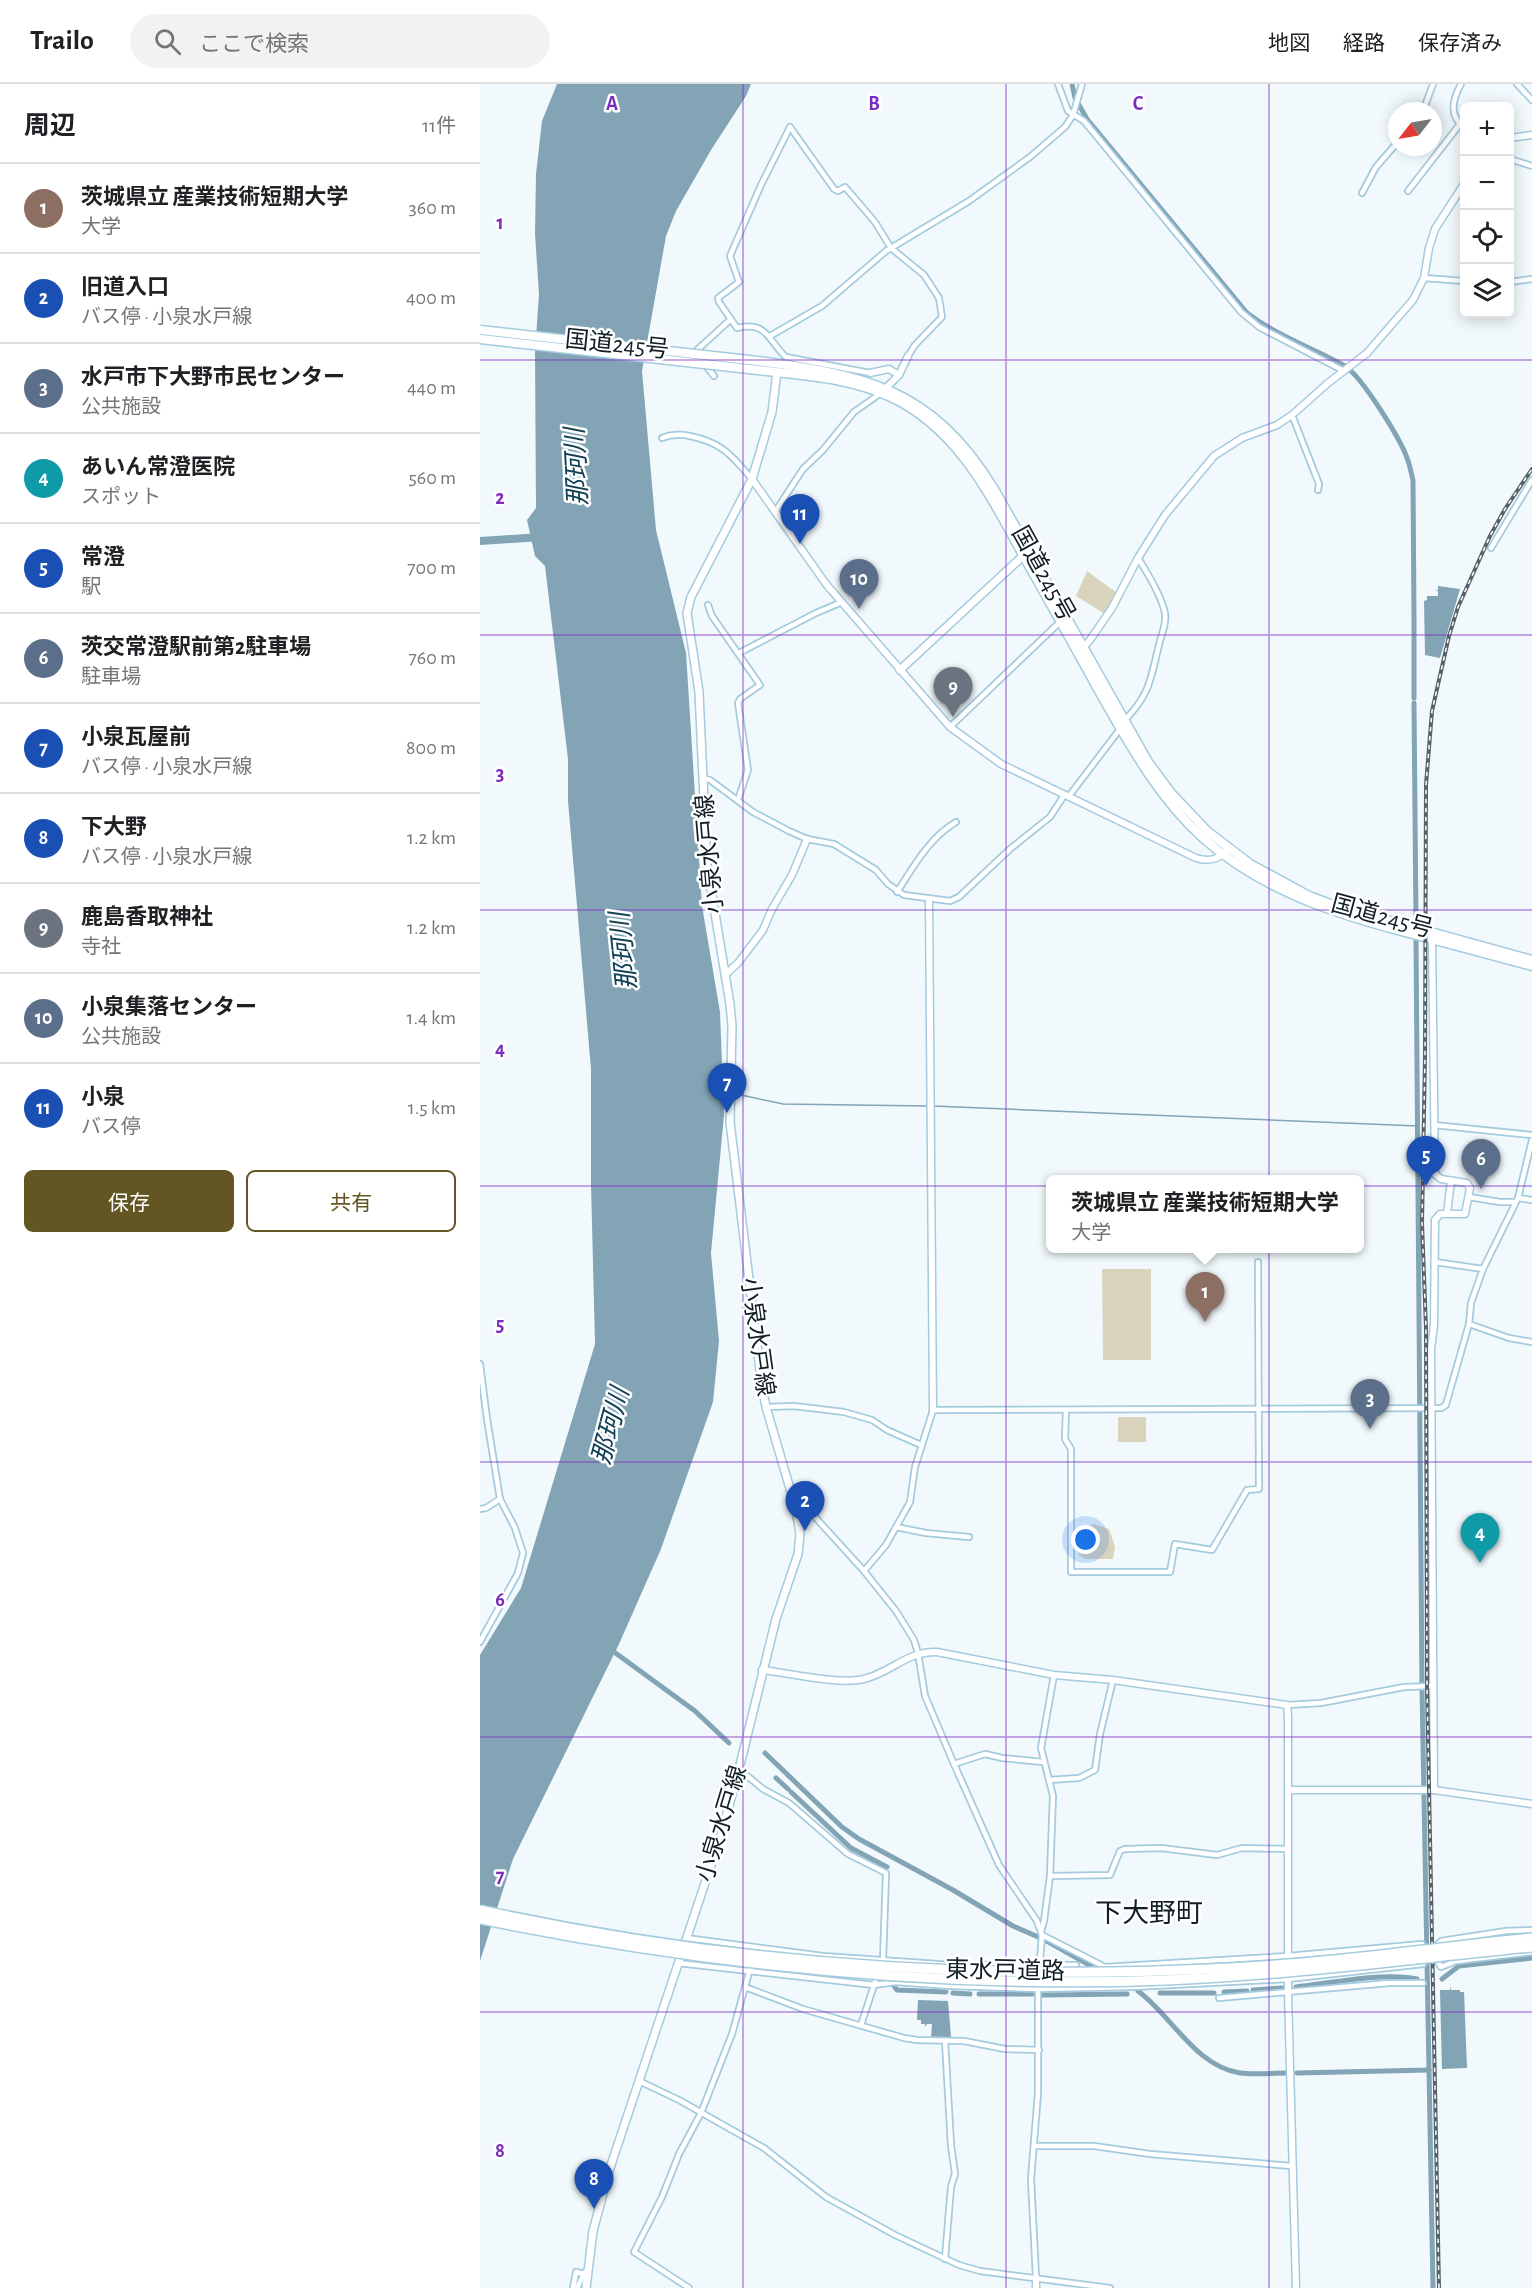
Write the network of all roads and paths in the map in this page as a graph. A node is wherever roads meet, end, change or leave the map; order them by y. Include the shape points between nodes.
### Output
1 (1058, 84) edge
2 (1082, 84) edge
3 (1433, 84) edge
4 (1461, 84) edge
5 (1517, 84) edge
6 (1532, 100) edge
7 (1426, 102) edge
8 (1073, 115) junction
9 (1460, 124) edge
10 (1460, 128) edge
11 (1532, 135) edge
12 (1514, 137) edge
13 (1388, 153) edge
14 (1514, 161) edge
15 (1532, 166) edge
16 (1460, 190) edge
17 (1408, 191) dead end
18 (1362, 193) dead end
19 (891, 248) junction
20 (1424, 278) junction
21 (1532, 279) edge
22 (1460, 281) edge
23 (1514, 281) edge
24 (730, 319) junction
25 (480, 330) edge
26 (770, 336) junction
27 (480, 339) edge
28 (908, 356) joint
29 (749, 365) junction
30 (1347, 370) junction
31 (777, 372) junction
32 (870, 374) joint
33 (899, 375) junction
34 (714, 376) dead end
35 (884, 390) junction
36 (1292, 415) junction
37 (662, 438) dead end
38 (752, 479) junction
39 (1532, 480) edge
40 (1318, 490) dead end
41 (775, 512) junction
42 (1491, 548) dead end
43 (1026, 553) junction
44 (1138, 558) junction
45 (842, 602) junction
46 (708, 605) dead end
47 (1060, 621) junction
48 (1081, 650) junction
49 (739, 653) junction
50 (900, 670) junction
51 (1123, 724) junction
52 (950, 727) junction
53 (703, 778) junction
54 (1067, 795) junction
55 (738, 800) junction
56 (957, 822) dead end
57 (807, 839) junction
58 (1226, 852) junction
59 (897, 892) junction
60 (930, 899) junction
61 (1432, 935) junction
62 (1532, 960) edge
63 (1532, 966) edge
64 (725, 975) junction
65 (1434, 1125) junction
66 (1532, 1135) edge
67 (1532, 1141) edge
68 (1451, 1181) junction
69 (1469, 1197) junction
70 (1517, 1200) junction
71 (1532, 1200) edge
72 (1447, 1213) junction
73 (1258, 1262) dead end
74 (1435, 1262) junction
75 (1484, 1269) junction
76 (1469, 1324) junction
77 (1532, 1342) edge
78 (480, 1364) edge
79 (766, 1407) junction
80 (1258, 1408) junction
81 (1431, 1408) junction
82 (933, 1410) junction
83 (1066, 1410) junction
84 (921, 1445) junction
85 (500, 1498) junction
86 (794, 1498) junction
87 (480, 1509) edge
88 (896, 1527) junction
89 (969, 1537) dead end
90 (864, 1571) junction
91 (480, 1642) edge
92 (918, 1653) junction
93 (762, 1670) junction
94 (1054, 1676) junction
95 (1113, 1680) junction
96 (1426, 1685) junction
97 (1287, 1705) junction
98 (1043, 1762) junction
99 (954, 1764) junction
100 (739, 1769) junction
101 (1049, 1780) junction
102 (1288, 1790) junction
103 (1428, 1790) junction
104 (1532, 1804) edge
105 (1288, 1849) junction
106 (1050, 1876) junction
107 (480, 1910) edge
108 (480, 1918) edge
109 (1532, 1930) edge
110 (1042, 1936) junction
111 (686, 1938) junction
112 (1532, 1938) edge
113 (1422, 1944) dead end
114 (1532, 1947) edge
115 (759, 1949) junction
116 (1532, 1952) edge
117 (1288, 1956) junction
118 (883, 1960) junction
119 (678, 1963) junction
120 (1423, 1964) dead end
121 (1039, 1965) junction
122 (1144, 1965) junction
123 (749, 1970) junction
124 (1288, 1978) junction
125 (1423, 1983) dead end
126 (874, 1985) junction
127 (745, 1987) junction
128 (1147, 1987) junction
129 (1076, 1988) junction
130 (1038, 1989) junction
131 (1288, 1993) junction
132 (1219, 1998) dead end
133 (861, 2025) junction
134 (945, 2041) junction
135 (1039, 2050) junction
136 (639, 2081) junction
137 (701, 2114) junction
138 (1035, 2146) junction
139 (1292, 2166) junction
140 (945, 2259) junction
141 (586, 2270) junction
142 (1036, 2277) junction
143 (575, 2288) edge
144 (586, 2288) edge
145 (689, 2288) edge
146 (1036, 2288) edge
147 (1110, 2288) edge
148 (1296, 2288) edge

1 - 8 street
2 - 8 street
3 - 7 street
4 - 9 street via 1454,106
5 - 6 street
8 - 19 street via 1065,127 1005,176
8 - 30 street via 1084,121 1241,312 1259,327
10 - 17 street
11 - 12 street
13 - 18 street
14 - 15 street
16 - 20 street via 1435,229
19 - 24 street via 845,186 834,189 790,127 730,256 739,282 718,298
19 - 26 street via 822,306
19 - 28 street via 924,275 941,304 942,317
20 - 22 street
20 - 30 street via 1413,300
21 - 23 street
24 - 26 street via 737,328 752,327
24 - 34 street via 697,350
25 - 29 highway, 国道245号, bridge
26 - 32 street via 786,357
27 - 29 highway, 国道245号, bridge
28 - 33 street
29 - 31 highway, 国道245号
29 - 35 highway, 国道245号 via 824,370 856,377
30 - 36 street
31 - 35 highway, 国道245号
31 - 38 main road, 小泉水戸線 via 772,412
32 - 33 street via 889,369
33 - 35 street
35 - 41 street via 854,412 803,470
35 - 43 highway, 国道245号 via 921,407 964,445 989,480
36 - 40 street
36 - 44 street via 1214,456 1171,506
37 - 38 street via 681,434 710,440 742,465
38 - 41 street
38 - 53 main road, 小泉水戸線 via 687,609 698,684
39 - 42 street
41 - 45 street
43 - 47 highway, 国道245号
43 - 48 highway, 国道245号
43 - 50 main road
44 - 48 street via 1112,608
44 - 51 street via 1161,602 1166,625 1149,688
45 - 49 street
45 - 50 street
46 - 49 street
47 - 48 highway, 国道245号
47 - 52 street
48 - 51 highway, 国道245号
49 - 55 street via 760,685 738,704 748,770
50 - 52 street
51 - 54 street
51 - 58 highway, 国道245号 via 1164,785
52 - 54 street via 1001,764
53 - 55 street
53 - 64 main road, 小泉水戸線 via 707,865
54 - 58 street via 1196,858 1209,861
54 - 60 street via 1050,816 959,897 950,901
55 - 57 street via 753,812
56 - 59 street via 942,831 925,850
57 - 59 street via 834,844 876,870
57 - 64 street via 763,930
58 - 61 highway, 国道245号 via 1309,896
59 - 60 street
60 - 82 street
61 - 62 highway, 国道245号
61 - 63 highway, 国道245号
61 - 65 street
64 - 79 main road, 小泉水戸線 via 732,1026 730,1131
65 - 66 street
65 - 68 street via 1435,1174
67 - 70 street
68 - 69 street via 1467,1183
68 - 72 street
69 - 70 street via 1500,1202
69 - 72 street via 1465,1214
70 - 71 street
70 - 75 street
72 - 74 street via 1435,1220
73 - 80 street
74 - 75 street
74 - 81 street
75 - 76 street via 1471,1303
76 - 77 street
76 - 81 street via 1446,1405
78 - 85 street
79 - 84 street via 844,1412 872,1420
79 - 86 main road, 小泉水戸線
80 - 81 street
80 - 83 street
80 - 83 street via 1259,1490 1247,1490 1212,1550 1175,1544 1170,1572 1071,1572 1071,1449 1065,1440
81 - 96 street
82 - 83 street
82 - 84 street
84 - 88 street via 910,1502
85 - 87 street
85 - 91 street via 524,1553 518,1573
86 - 90 street
86 - 93 main road, 小泉水戸線 via 799,1522 798,1554
88 - 89 street
88 - 90 street
90 - 92 street via 896,1611
92 - 93 street via 872,1676 853,1680
92 - 94 street via 937,1652
92 - 99 street via 925,1696
93 - 100 main road, 小泉水戸線
94 - 95 street
94 - 98 street via 1041,1738
95 - 97 street
95 - 101 street via 1095,1770 1079,1778
96 - 97 street via 1344,1700
96 - 103 street
97 - 102 street
98 - 99 street via 985,1754
98 - 101 street
99 - 110 street via 999,1865 1037,1921
100 - 111 main road, 小泉水戸線
100 - 118 street via 763,1789 789,1803 848,1854 886,1874
101 - 106 street via 1053,1796
102 - 103 street
102 - 105 street
103 - 104 street
105 - 106 street via 1242,1848 1217,1855 1125,1848 1110,1875
105 - 117 street
106 - 110 street
107 - 112 highway, 東水戸道路, bridge via 690,1948 815,1962 974,1971 1151,1972 1234,1968
108 - 114 highway, 東水戸道路, bridge via 701,1958 974,1980 1234,1976
109 - 116 street via 1441,1941 1438,1962 1441,1967 1456,1961
110 - 121 street
110 - 122 street via 1105,1966
111 - 115 street
111 - 119 main road, 小泉水戸線
113 - 117 street
115 - 118 street
115 - 123 street
117 - 122 street
117 - 124 street
118 - 121 street
118 - 126 street
119 - 123 street
119 - 136 main road, 小泉水戸線
120 - 124 street
121 - 129 street via 1076,1965
121 - 130 street
122 - 128 street
123 - 126 street
123 - 127 street
124 - 128 street
124 - 131 street
125 - 131 street
126 - 130 street via 896,1982
126 - 133 street
127 - 133 street
127 - 137 street
128 - 129 street
129 - 130 street
130 - 135 street
131 - 132 street
131 - 139 street
133 - 134 street via 917,2040
134 - 135 street
134 - 140 street via 955,2174
135 - 138 street
136 - 137 street
136 - 141 main road, 小泉水戸線 via 600,2204
137 - 140 street via 764,2148 826,2197
137 - 145 street via 634,2252
138 - 139 street via 1094,2146
138 - 142 street via 1031,2198
139 - 148 street
140 - 142 street via 980,2271
141 - 143 street
141 - 144 main road, 小泉水戸線
142 - 146 street
142 - 147 street

